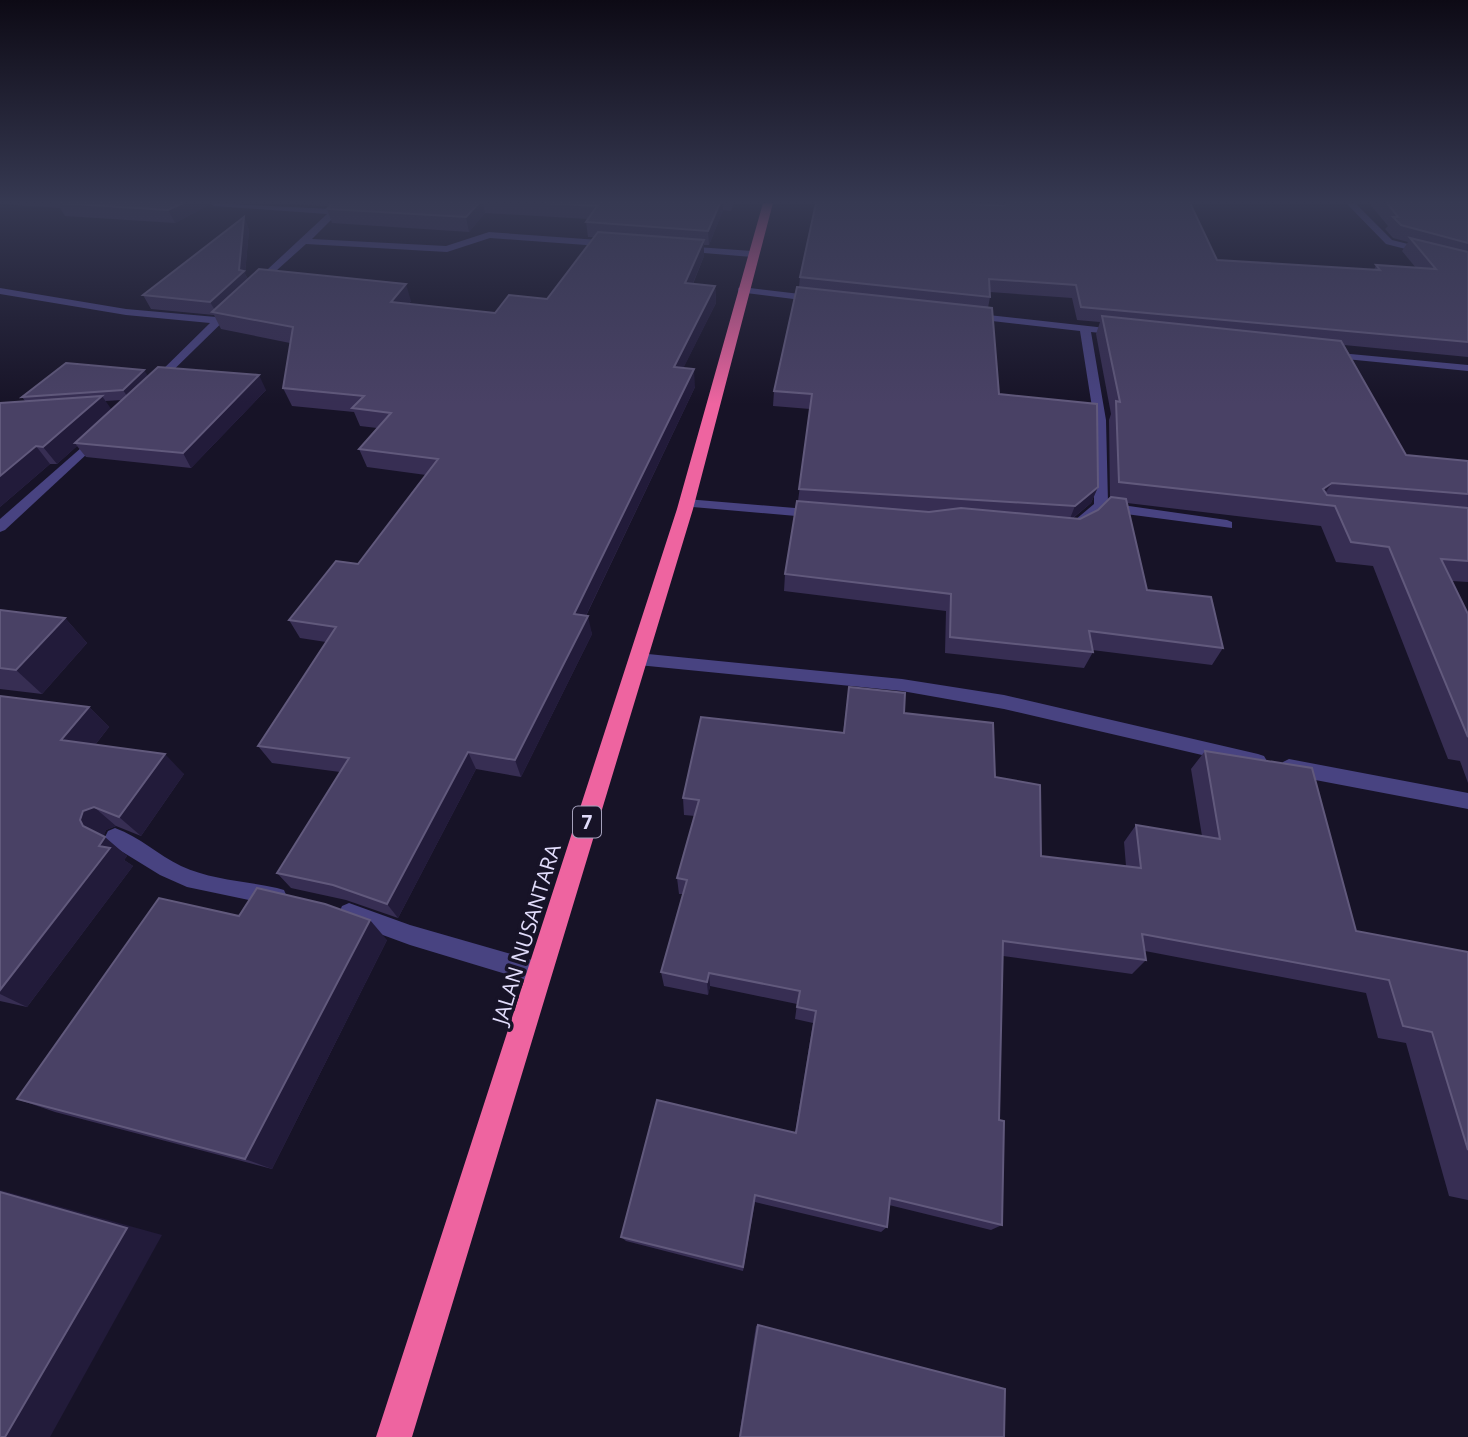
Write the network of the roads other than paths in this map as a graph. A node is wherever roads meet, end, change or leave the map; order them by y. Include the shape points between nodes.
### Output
1 (273, 270) edge
2 (748, 270) edge
3 (742, 290) junction
4 (0, 291) edge
5 (824, 300) edge
6 (961, 315) edge
7 (220, 321) junction
8 (1085, 329) junction
9 (1126, 333) edge
10 (1320, 354) edge
11 (1468, 368) edge
12 (141, 398) edge
13 (113, 424) edge
14 (686, 503) junction
15 (1101, 506) junction
16 (832, 515) edge
17 (1227, 525) dead end
18 (0, 527) edge
19 (1062, 530) edge
20 (638, 659) junction
21 (1468, 801) edge
22 (115, 837) edge
23 (294, 901) edge
24 (332, 909) edge
25 (539, 973) junction
26 (394, 1437) edge

1 - 7 street
2 - 3 highway, JALAN NUSANTARA / 7
3 - 5 street
3 - 14 highway, JALAN NUSANTARA / 7
4 - 7 street via 126,312
6 - 8 street
7 - 12 street
8 - 9 street
8 - 15 street via 1100,420
10 - 11 street
13 - 18 street
14 - 16 street
14 - 20 highway, JALAN NUSANTARA / 7
15 - 17 street
15 - 19 street via 1081,525
20 - 21 street via 902,685 1004,702 1205,750
20 - 25 highway, JALAN NUSANTARA / 7
22 - 23 street via 179,875
24 - 25 street
25 - 26 highway, JALAN NUSANTARA / 7

